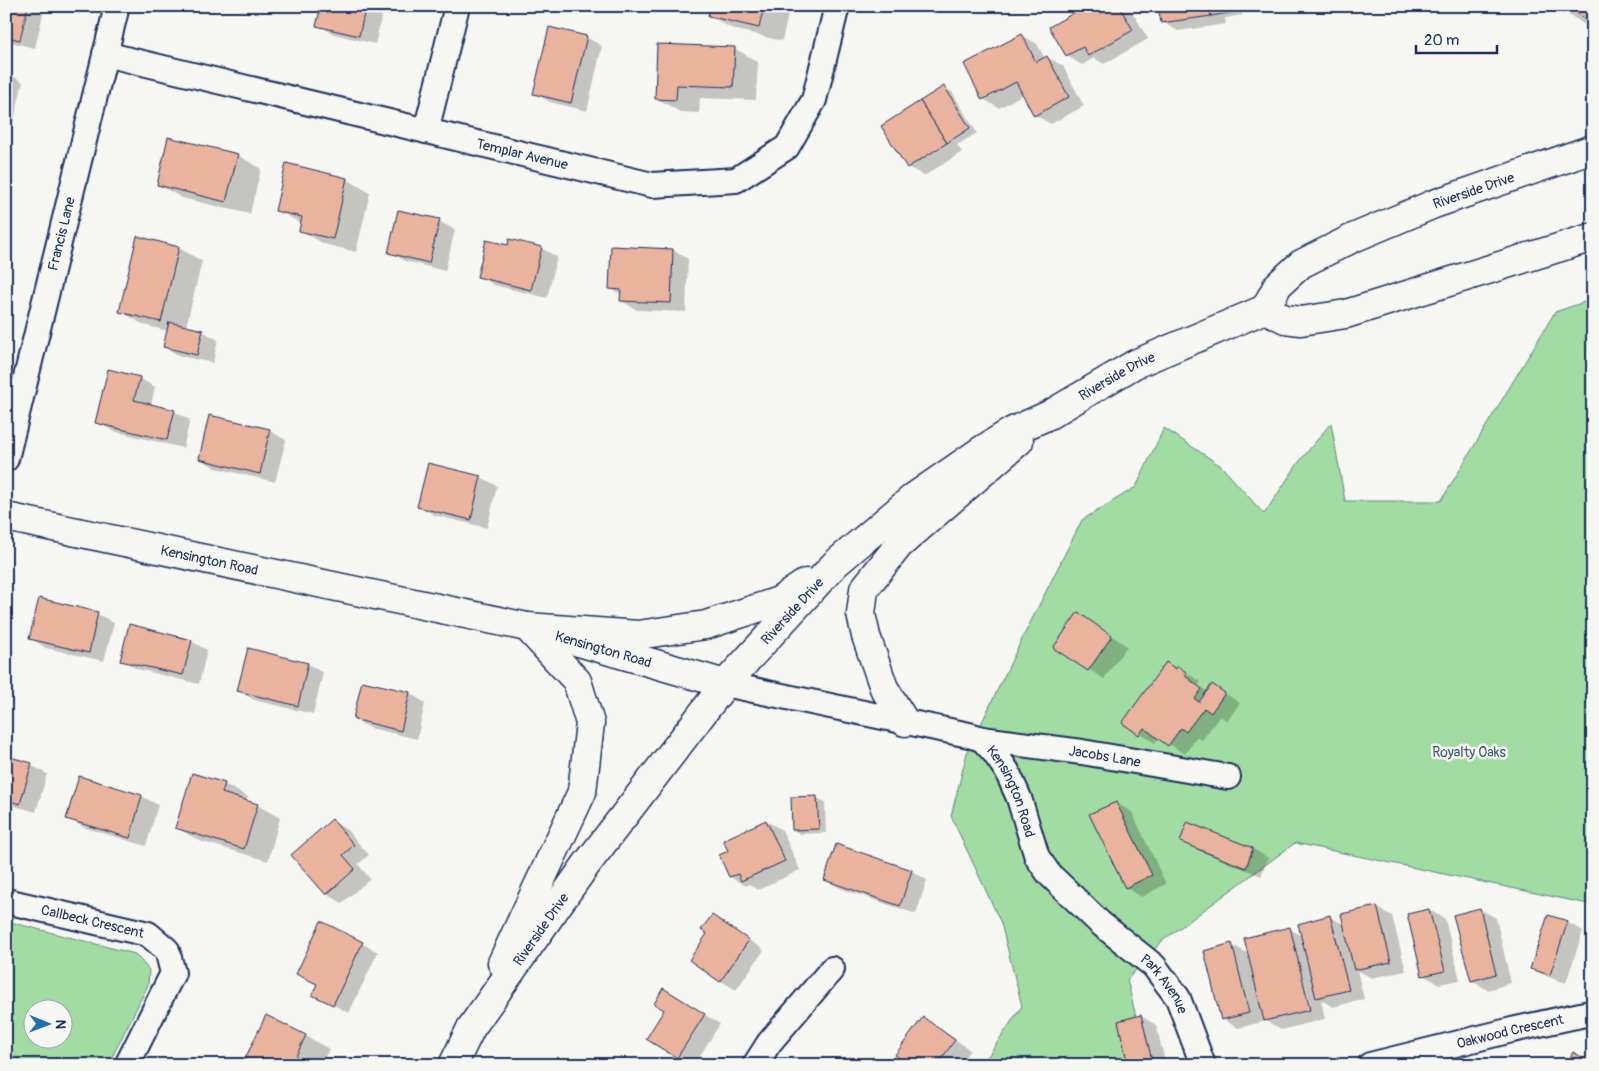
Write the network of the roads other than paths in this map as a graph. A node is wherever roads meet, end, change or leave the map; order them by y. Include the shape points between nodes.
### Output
1 (117, 6) edge
2 (457, 6) edge
3 (837, 6) edge
4 (105, 54) junction
5 (426, 131) junction
6 (1593, 149) edge
7 (1593, 238) edge
8 (1265, 309) junction
9 (1049, 415) junction
10 (6, 460) edge
11 (6, 517) edge
12 (834, 564) junction
13 (527, 627) junction
14 (725, 684) junction
15 (905, 722) junction
16 (982, 739) junction
17 (1228, 777) dead end
18 (6, 901) edge
19 (1100, 923) joint
20 (832, 969) dead end
21 (1593, 1015) edge
22 (471, 1028) junction
23 (127, 1065) edge
24 (453, 1065) edge
25 (755, 1065) edge
26 (1203, 1065) edge
27 (1370, 1065) edge

1 - 4 street, Francis Lane
2 - 5 street
3 - 5 street, Templar Avenue via 814,100 787,147 736,180 652,185
4 - 5 street, Templar Avenue
4 - 10 street, Francis Lane
6 - 8 main road, Riverside Drive via 1434,204 1353,238 1302,264 1278,285
7 - 8 main road via 1346,314 1301,321 1285,319
8 - 9 main road, Riverside Drive via 1135,364
9 - 12 main road, Riverside Drive via 1013,431 947,473
9 - 15 main road via 899,546 864,589 861,614 866,636 884,688
11 - 13 main road, Kensington Road
12 - 13 main road via 779,601 706,625 638,635
12 - 14 main road, Riverside Drive
13 - 14 main road, Kensington Road
13 - 22 main road via 577,681 590,723 582,792
14 - 15 street, Kensington Road
14 - 22 main road, Riverside Drive via 586,865
15 - 16 street, Kensington Road
16 - 17 street, Jacobs Lane
16 - 19 street, Kensington Road via 1007,771 1037,857 1062,888
18 - 23 street, Callbeck Crescent via 148,934 166,950 173,974
19 - 26 street, Park Avenue via 1154,966 1178,998
20 - 25 street via 768,1043
21 - 27 street, Oakwood Crescent via 1512,1030
22 - 24 main road, Riverside Drive

